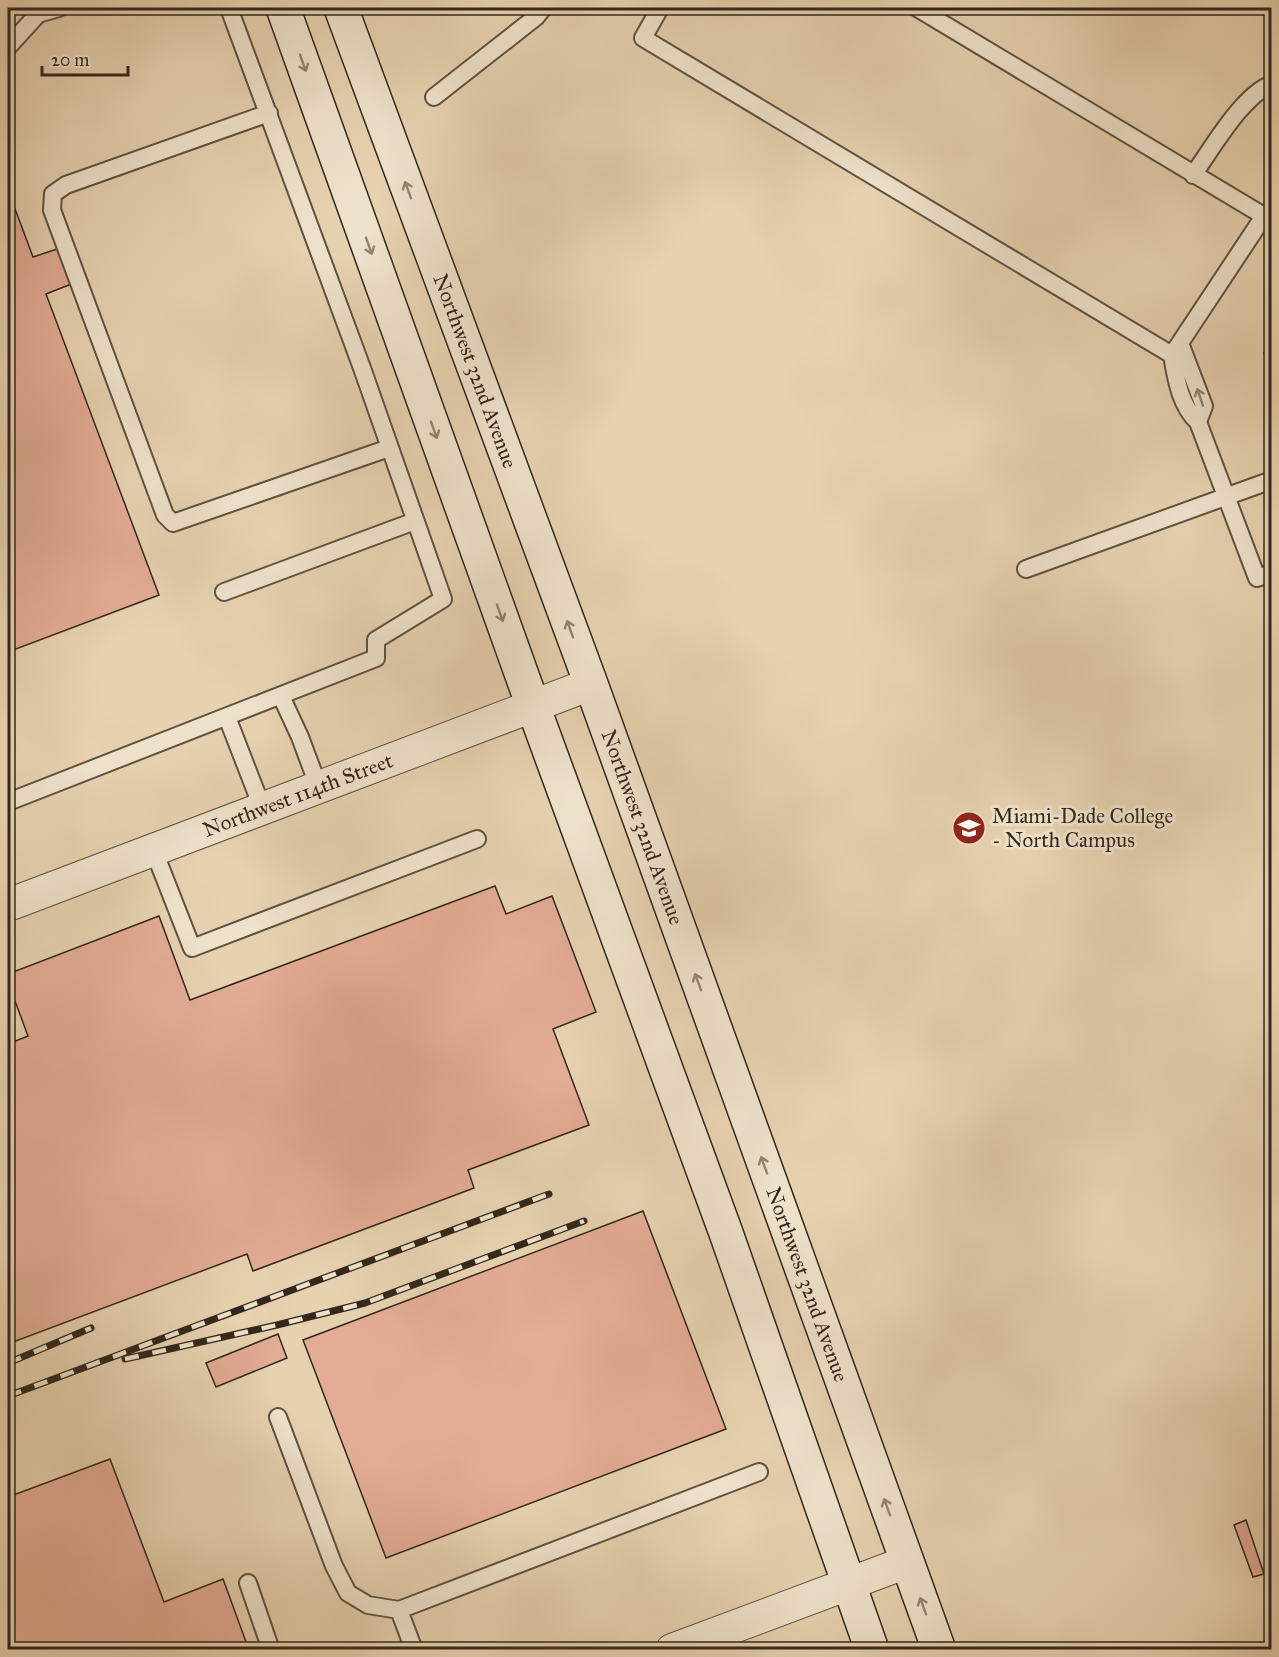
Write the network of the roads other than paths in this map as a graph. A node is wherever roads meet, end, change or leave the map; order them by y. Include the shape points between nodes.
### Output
1 (59, 8) edge
2 (229, 8) edge
3 (283, 8) edge
4 (341, 8) edge
5 (543, 8) edge
6 (660, 8) edge
7 (917, 8) edge
8 (8, 47) edge
9 (1272, 84) edge
10 (434, 97) dead end
11 (269, 113) junction
12 (1193, 175) junction
13 (1176, 349) junction
14 (389, 448) junction
15 (1272, 480) edge
16 (1226, 497) junction
17 (416, 521) junction
18 (1026, 569) dead end
19 (1272, 573) edge
20 (224, 592) dead end
21 (591, 684) junction
22 (281, 696) junction
23 (533, 706) junction
24 (227, 717) junction
25 (319, 788) junction
26 (8, 802) edge
27 (263, 810) junction
28 (477, 839) dead end
29 (154, 850) junction
30 (8, 905) edge
31 (278, 1417) dead end
32 (759, 1472) dead end
33 (907, 1562) junction
34 (248, 1583) dead end
35 (847, 1584) junction
36 (399, 1610) junction
37 (703, 1644) edge
38 (272, 1650) edge
39 (414, 1650) edge
40 (672, 1650) edge
41 (872, 1650) edge
42 (939, 1650) edge

1 - 8 lane via 38,15
2 - 11 lane
3 -> 23 main road
21 -> 4 main road, Northwest 32nd Avenue
5 - 10 lane
6 - 13 lane via 643,38
7 - 12 lane
9 - 12 lane via 1245,102
11 - 14 lane
11 - 14 lane via 66,185 53,194 52,210 165,515 173,523
12 - 13 lane via 1264,216
13 - 16 lane via 1176,377 1188,413 1198,422
14 - 17 lane
15 - 16 lane
16 - 18 lane
16 - 19 lane via 1257,578
17 - 20 lane
17 - 22 lane via 443,599 376,640 376,657
21 - 23 street, Northwest 114th Street
33 -> 21 main road, Northwest 32nd Avenue
22 - 24 lane
22 - 25 lane
23 - 25 street, Northwest 114th Street
23 - 35 main road via 726,1233
24 - 26 lane
24 - 27 lane
25 - 27 street, Northwest 114th Street
27 - 29 street, Northwest 114th Street
28 - 29 lane via 192,948
29 - 30 street, Northwest 114th Street
31 - 36 lane via 334,1566 348,1593 368,1605
32 - 36 lane
33 - 35 street
42 -> 33 main road, Northwest 32nd Avenue
34 - 38 lane
35 - 37 street
35 - 41 main road
36 - 39 lane
37 - 40 street

